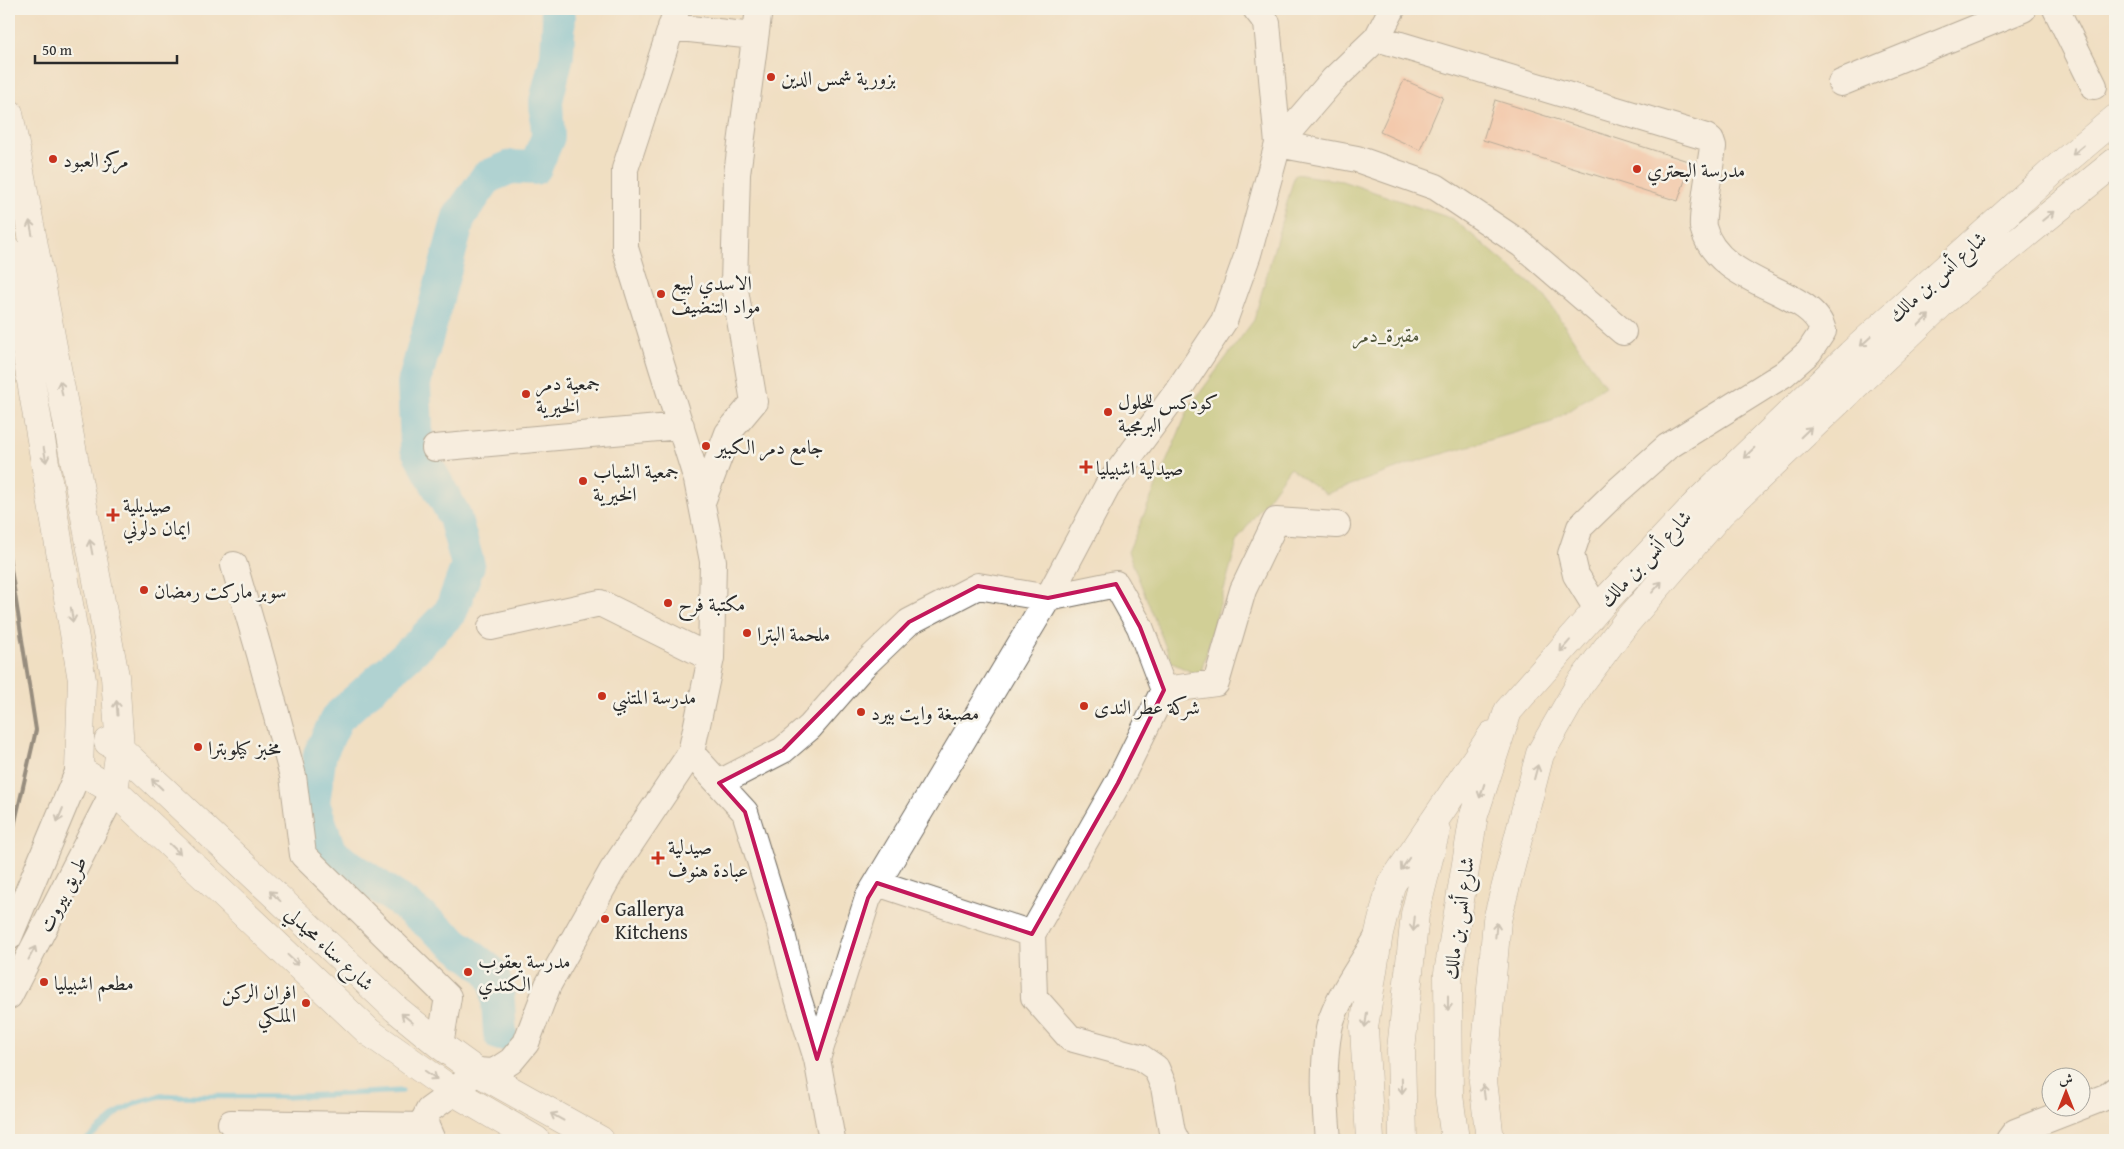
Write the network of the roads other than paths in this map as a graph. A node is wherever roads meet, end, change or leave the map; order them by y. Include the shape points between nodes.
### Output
1 (759, 9) edge
2 (1256, 9) edge
3 (1392, 9) edge
4 (2023, 9) edge
5 (2056, 9) edge
6 (672, 18) edge
7 (754, 36) junction
8 (1377, 38) junction
9 (1842, 83) dead end
10 (2094, 86) dead end
11 (9, 113) edge
12 (2115, 119) edge
13 (1278, 144) junction
14 (2115, 162) edge
15 (9, 252) edge
16 (1623, 332) dead end
17 (681, 426) junction
18 (435, 448) dead end
19 (702, 502) junction
20 (1337, 525) dead end
21 (234, 565) dead end
22 (1048, 598) junction
23 (1599, 607) junction
24 (1625, 624) junction
25 (491, 627) dead end
26 (711, 658) junction
27 (1164, 690) junction
28 (1508, 711) junction
29 (81, 730) junction
30 (120, 748) junction
31 (691, 753) junction
32 (79, 770) junction
33 (719, 783) junction
34 (114, 791) junction
35 (1441, 809) junction
36 (877, 883) junction
37 (1380, 933) junction
38 (1032, 934) junction
39 (9, 937) edge
40 (9, 996) edge
41 (440, 1045) junction
42 (817, 1059) junction
43 (476, 1071) junction
44 (2115, 1090) edge
45 (454, 1092) junction
46 (231, 1123) dead end
47 (429, 1133) edge
48 (536, 1140) edge
49 (600, 1140) edge
50 (832, 1140) edge
51 (1176, 1140) edge
52 (1328, 1140) edge
53 (1370, 1140) edge
54 (1403, 1140) edge
55 (1455, 1140) edge
56 (1490, 1140) edge
57 (2009, 1140) edge

1 - 7 street
2 - 13 street via 1267,23
3 - 8 street
4 - 9 street
5 - 10 street
6 - 7 street
6 - 17 street via 625,169 625,248
7 - 19 street via 737,174 734,284 754,402 728,433
8 - 13 street via 1333,80
8 - 23 street via 1706,137 1712,148 1703,226 1710,245 1726,264 1800,304 1821,323 1823,331 1816,342 1784,374 1667,447 1580,527 1571,554 1576,575
30 -> 11 main road via 115,676
12 -> 23 main road, شارع أنس بن مالك via 1851,354 1698,502
13 - 16 street via 1356,159 1436,187 1521,244
13 - 22 street via 1248,254 1224,321 1107,487
24 -> 14 main road, شارع أنس بن مالك via 1720,514 1945,300
15 -> 29 main road via 82,680
17 - 18 street
17 - 19 street
19 - 26 street via 713,561
20 - 27 street via 1276,521 1243,590 1216,683
21 - 41 street via 293,776 303,855 448,997
22 - 27 street via 1116,584 1140,627
22 - 33 street via 978,586 909,622 783,750
22 - 36 street
23 - 24 main road
23 -> 28 main road, شارع أنس بن مالك
56 -> 24 main road, شارع أنس بن مالك via 1483,1081 1497,920 1540,754 1580,684
25 - 26 street via 600,603
26 - 31 street
27 - 38 street via 1118,783
28 - 35 main road
28 -> 55 main road, شارع أنس بن مالك via 1474,815 1448,973 1449,1095
29 - 30 main road, شارع سناء محيدلي
29 - 32 main road
30 - 34 main road
41 -> 30 main road, شارع سناء محيدلي via 396,1009
31 - 33 street
31 - 43 street via 612,871 548,985 526,1043 511,1061 494,1072
32 - 34 main road
32 -> 39 street
33 - 42 street via 745,812
40 -> 34 street, طريق بيروت
34 -> 45 main road via 369,1032
35 -> 37 main road via 1391,885
35 -> 54 main road via 1415,914 1401,1050
36 - 38 street
36 - 42 street via 868,898
37 - 52 street via 1339,1004 1329,1028 1324,1081
37 -> 53 main road via 1364,1027
38 - 51 street via 1034,997 1070,1038 1140,1057 1156,1068 1164,1087
41 - 43 main road, شارع سناء محيدلي
42 - 50 street
43 - 45 street
49 -> 43 main road, شارع سناء محيدلي
44 - 57 street via 2108,1096 2016,1132
45 - 47 street via 429,1110 425,1118
45 - 48 main road
46 - 47 street

